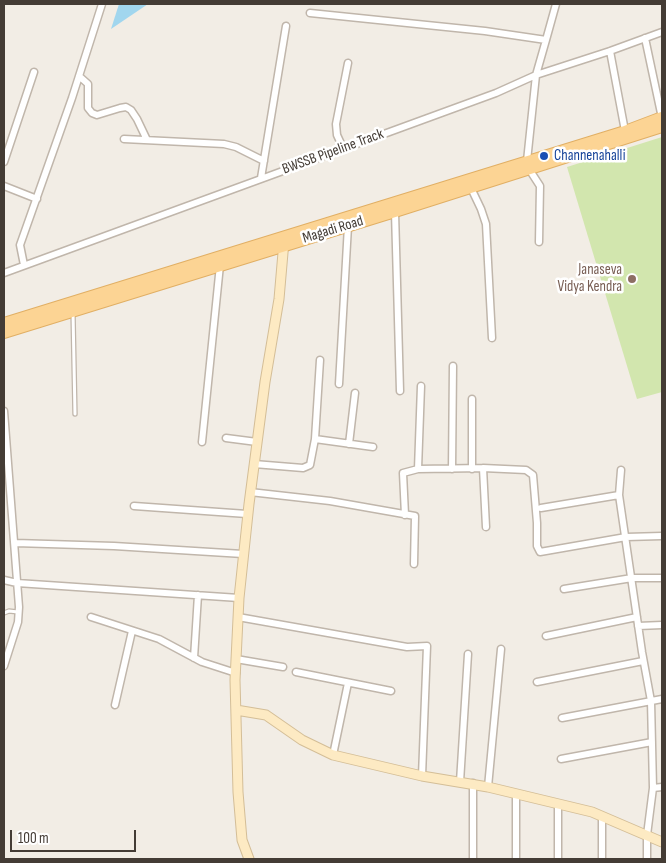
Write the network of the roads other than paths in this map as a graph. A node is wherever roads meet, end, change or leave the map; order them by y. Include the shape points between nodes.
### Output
1 (102, 4) edge
2 (556, 4) edge
3 (310, 13) dead end
4 (286, 26) dead end
5 (662, 32) edge
6 (645, 38) junction
7 (546, 40) junction
8 (610, 51) junction
9 (348, 63) dead end
10 (34, 72) dead end
11 (536, 74) junction
12 (80, 76) junction
13 (662, 121) edge
14 (625, 130) junction
15 (124, 139) dead end
16 (147, 140) junction
17 (343, 148) junction
18 (264, 161) junction
19 (4, 162) edge
20 (528, 165) junction
21 (261, 178) junction
22 (4, 186) edge
23 (471, 188) junction
24 (37, 199) junction
25 (395, 212) junction
26 (348, 226) junction
27 (284, 241) junction
28 (539, 242) dead end
29 (24, 265) junction
30 (220, 265) junction
31 (4, 272) edge
32 (73, 312) junction
33 (4, 323) edge
34 (4, 333) edge
35 (492, 338) dead end
36 (320, 360) dead end
37 (453, 366) dead end
38 (339, 384) dead end
39 (421, 386) dead end
40 (400, 390) dead end
41 (355, 393) dead end
42 (472, 399) dead end
43 (4, 411) edge
44 (75, 414) dead end
45 (226, 438) dead end
46 (315, 439) junction
47 (202, 442) dead end
48 (257, 442) junction
49 (349, 444) junction
50 (373, 447) dead end
51 (254, 464) junction
52 (483, 468) junction
53 (418, 469) junction
54 (452, 469) junction
55 (472, 469) junction
56 (621, 470) dead end
57 (250, 492) junction
58 (619, 495) junction
59 (134, 506) dead end
60 (541, 508) dead end
61 (248, 514) junction
62 (405, 515) junction
63 (486, 526) dead end
64 (662, 536) edge
65 (626, 537) junction
66 (15, 543) junction
67 (243, 554) junction
68 (414, 564) dead end
69 (632, 578) junction
70 (662, 578) edge
71 (4, 580) edge
72 (17, 582) junction
73 (564, 589) dead end
74 (198, 595) junction
75 (238, 598) junction
76 (18, 612) junction
77 (4, 613) edge
78 (92, 617) dead end
79 (238, 617) junction
80 (637, 617) junction
81 (662, 625) edge
82 (638, 626) junction
83 (132, 631) junction
84 (546, 636) dead end
85 (501, 649) dead end
86 (468, 654) dead end
87 (194, 658) junction
88 (236, 659) junction
89 (643, 661) junction
90 (4, 666) edge
91 (282, 667) dead end
92 (296, 672) dead end
93 (236, 673) junction
94 (537, 682) dead end
95 (348, 683) junction
96 (391, 691) dead end
97 (662, 699) edge
98 (652, 701) junction
99 (115, 705) dead end
100 (236, 710) junction
101 (562, 718) dead end
102 (652, 742) junction
103 (333, 755) junction
104 (562, 759) dead end
105 (422, 776) junction
106 (460, 782) junction
107 (472, 784) junction
108 (488, 787) junction
109 (662, 787) edge
110 (653, 788) junction
111 (516, 794) junction
112 (558, 804) junction
113 (602, 816) junction
114 (647, 835) junction
115 (662, 842) edge
116 (249, 859) edge
117 (474, 859) edge
118 (516, 859) edge
119 (558, 859) edge
120 (602, 859) edge
121 (647, 859) edge

1 - 12 street
2 - 7 street
3 - 7 street
4 - 18 street
5 - 6 street, BWSSB Pipeline Track
6 - 8 street, BWSSB Pipeline Track
6 - 13 street
7 - 11 street
8 - 11 street, BWSSB Pipeline Track
8 - 14 street
9 - 17 street via 336,124
10 - 19 street
11 - 17 street, BWSSB Pipeline Track via 496,93
11 - 20 street
12 - 16 street via 88,84 88,108 92,113 97,115 126,107 137,119
12 - 24 street
13 - 14 main road, Magadi Road
13 - 20 main road, Magadi Road
14 - 20 main road, Magadi Road
15 - 16 street
16 - 18 street via 224,144
17 - 21 street, BWSSB Pipeline Track
18 - 21 street
20 - 23 main road, Magadi Road
20 - 27 main road, Magadi Road
20 - 28 street via 540,186
21 - 29 street, BWSSB Pipeline Track
22 - 24 street
23 - 25 main road, Magadi Road
23 - 35 street via 486,224
24 - 29 street via 20,245
25 - 26 main road, Magadi Road
25 - 40 street
26 - 27 main road, Magadi Road
26 - 38 street
27 - 30 main road, Magadi Road
27 - 33 main road, Magadi Road
27 - 48 street via 279,299
29 - 31 street, BWSSB Pipeline Track
30 - 32 main road, Magadi Road
30 - 47 street
32 - 34 main road, Magadi Road
32 - 44 lane
36 - 46 street
37 - 54 street
39 - 53 street
41 - 49 street
42 - 55 street
43 - 66 street
45 - 48 street
46 - 49 street
46 - 51 street via 310,466
48 - 51 street
49 - 50 street
51 - 57 street
52 - 55 street
52 - 63 street
52 - 65 street via 526,470 534,474 537,546 540,552
53 - 54 street
53 - 62 street via 403,473
54 - 55 street
56 - 58 street
57 - 61 street
57 - 62 street via 330,501
58 - 60 street
58 - 65 street
59 - 61 street
61 - 67 street
62 - 68 street via 414,516
64 - 65 street
65 - 69 street
66 - 67 street
66 - 72 street
67 - 75 street
69 - 70 street
69 - 73 street
69 - 80 street
71 - 72 street
72 - 74 street
72 - 76 street
74 - 75 street
74 - 87 street
75 - 79 street
76 - 77 lane
76 - 90 street via 18,622
78 - 83 street
79 - 88 street
79 - 105 street via 407,647 427,646
80 - 82 street
80 - 84 street
81 - 82 street
82 - 89 street
83 - 87 street via 159,639
83 - 99 street
85 - 108 street
86 - 106 street
87 - 93 street
88 - 91 street
88 - 93 street
89 - 94 street
89 - 98 street
92 - 95 street
93 - 100 street
95 - 96 street
95 - 103 street
97 - 98 street
98 - 101 street
98 - 102 street
100 - 103 street via 266,715 302,740
100 - 116 street via 242,840
102 - 104 street
102 - 110 street
103 - 105 street
105 - 106 street
106 - 107 street
107 - 108 street
107 - 117 street
108 - 111 street
109 - 110 street
110 - 114 street
111 - 112 street
111 - 118 street
112 - 113 street
112 - 119 street
113 - 114 street
113 - 120 street
114 - 115 street
114 - 121 street

